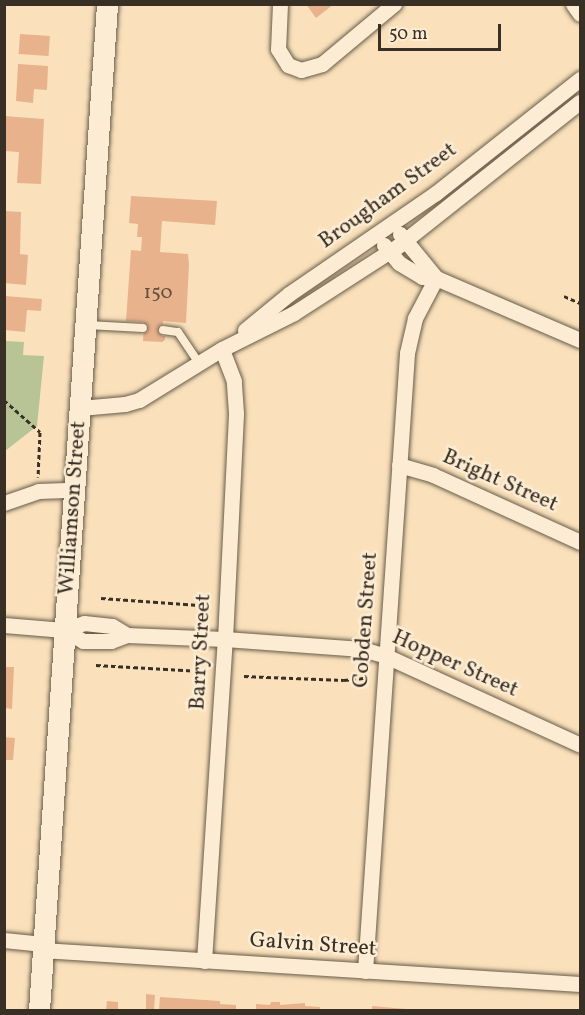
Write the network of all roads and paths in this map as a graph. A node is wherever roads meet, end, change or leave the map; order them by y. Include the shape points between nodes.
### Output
1 (106, 4) edge
2 (280, 4) edge
3 (394, 4) edge
4 (573, 4) edge
5 (580, 14) edge
6 (580, 79) edge
7 (580, 102) edge
8 (392, 223) junction
9 (376, 234) junction
10 (405, 240) junction
11 (389, 252) junction
12 (436, 278) junction
13 (564, 296) dead end
14 (580, 303) edge
15 (86, 325) junction
16 (143, 328) dead end
17 (163, 330) dead end
18 (580, 340) edge
19 (222, 349) junction
20 (199, 363) junction
21 (4, 400) edge
22 (80, 408) junction
23 (399, 465) junction
24 (38, 477) dead end
25 (74, 490) junction
26 (4, 503) edge
27 (580, 542) edge
28 (101, 598) dead end
29 (227, 606) junction
30 (4, 625) edge
31 (64, 630) junction
32 (225, 639) junction
33 (386, 656) junction
34 (96, 665) dead end
35 (201, 671) dead end
36 (244, 676) dead end
37 (364, 678) dead end
38 (580, 745) edge
39 (4, 940) edge
40 (43, 947) junction
41 (204, 960) junction
42 (365, 971) junction
43 (580, 984) edge
44 (39, 1011) edge

1 - 15 street, Williamson Street
2 - 3 street via 278,49 283,60 294,68 307,69 322,64
4 - 5 street
6 - 8 street, Brougham Street
7 - 10 street, Brougham Street
8 - 9 street, Brougham Street
8 - 10 street
9 - 11 street
9 - 19 street, Brougham Street via 289,294
10 - 11 street, Brougham Street
10 - 12 street
11 - 12 street via 422,277
11 - 19 street, Brougham Street via 294,312
12 - 18 street
12 - 23 street, Cobden Street via 409,337
13 - 14 path
15 - 16 lane
15 - 22 street, Williamson Street
17 - 20 lane via 178,332
19 - 20 street, Brougham Street
19 - 29 street, Barry Street via 234,381 236,413
20 - 22 street, Brougham Street via 139,400
21 - 24 path via 40,432
22 - 25 street, Williamson Street
23 - 27 street, Bright Street via 433,475
23 - 33 street, Cobden Street
25 - 26 street via 38,491
25 - 31 street, Williamson Street
28 - 29 path
29 - 32 street, Barry Street
30 - 31 street, Hopper Street
31 - 32 street, Hopper Street via 83,641 111,641 127,635
31 - 40 street, Williamson Street
32 - 33 street, Hopper Street via 352,648
32 - 41 street, Barry Street
33 - 38 street, Hopper Street
33 - 42 street, Cobden Street
34 - 35 path
36 - 37 path
39 - 40 street, Galvin Street
40 - 41 street, Galvin Street
40 - 44 street, Williamson Street
41 - 42 street, Galvin Street
42 - 43 street, Galvin Street

